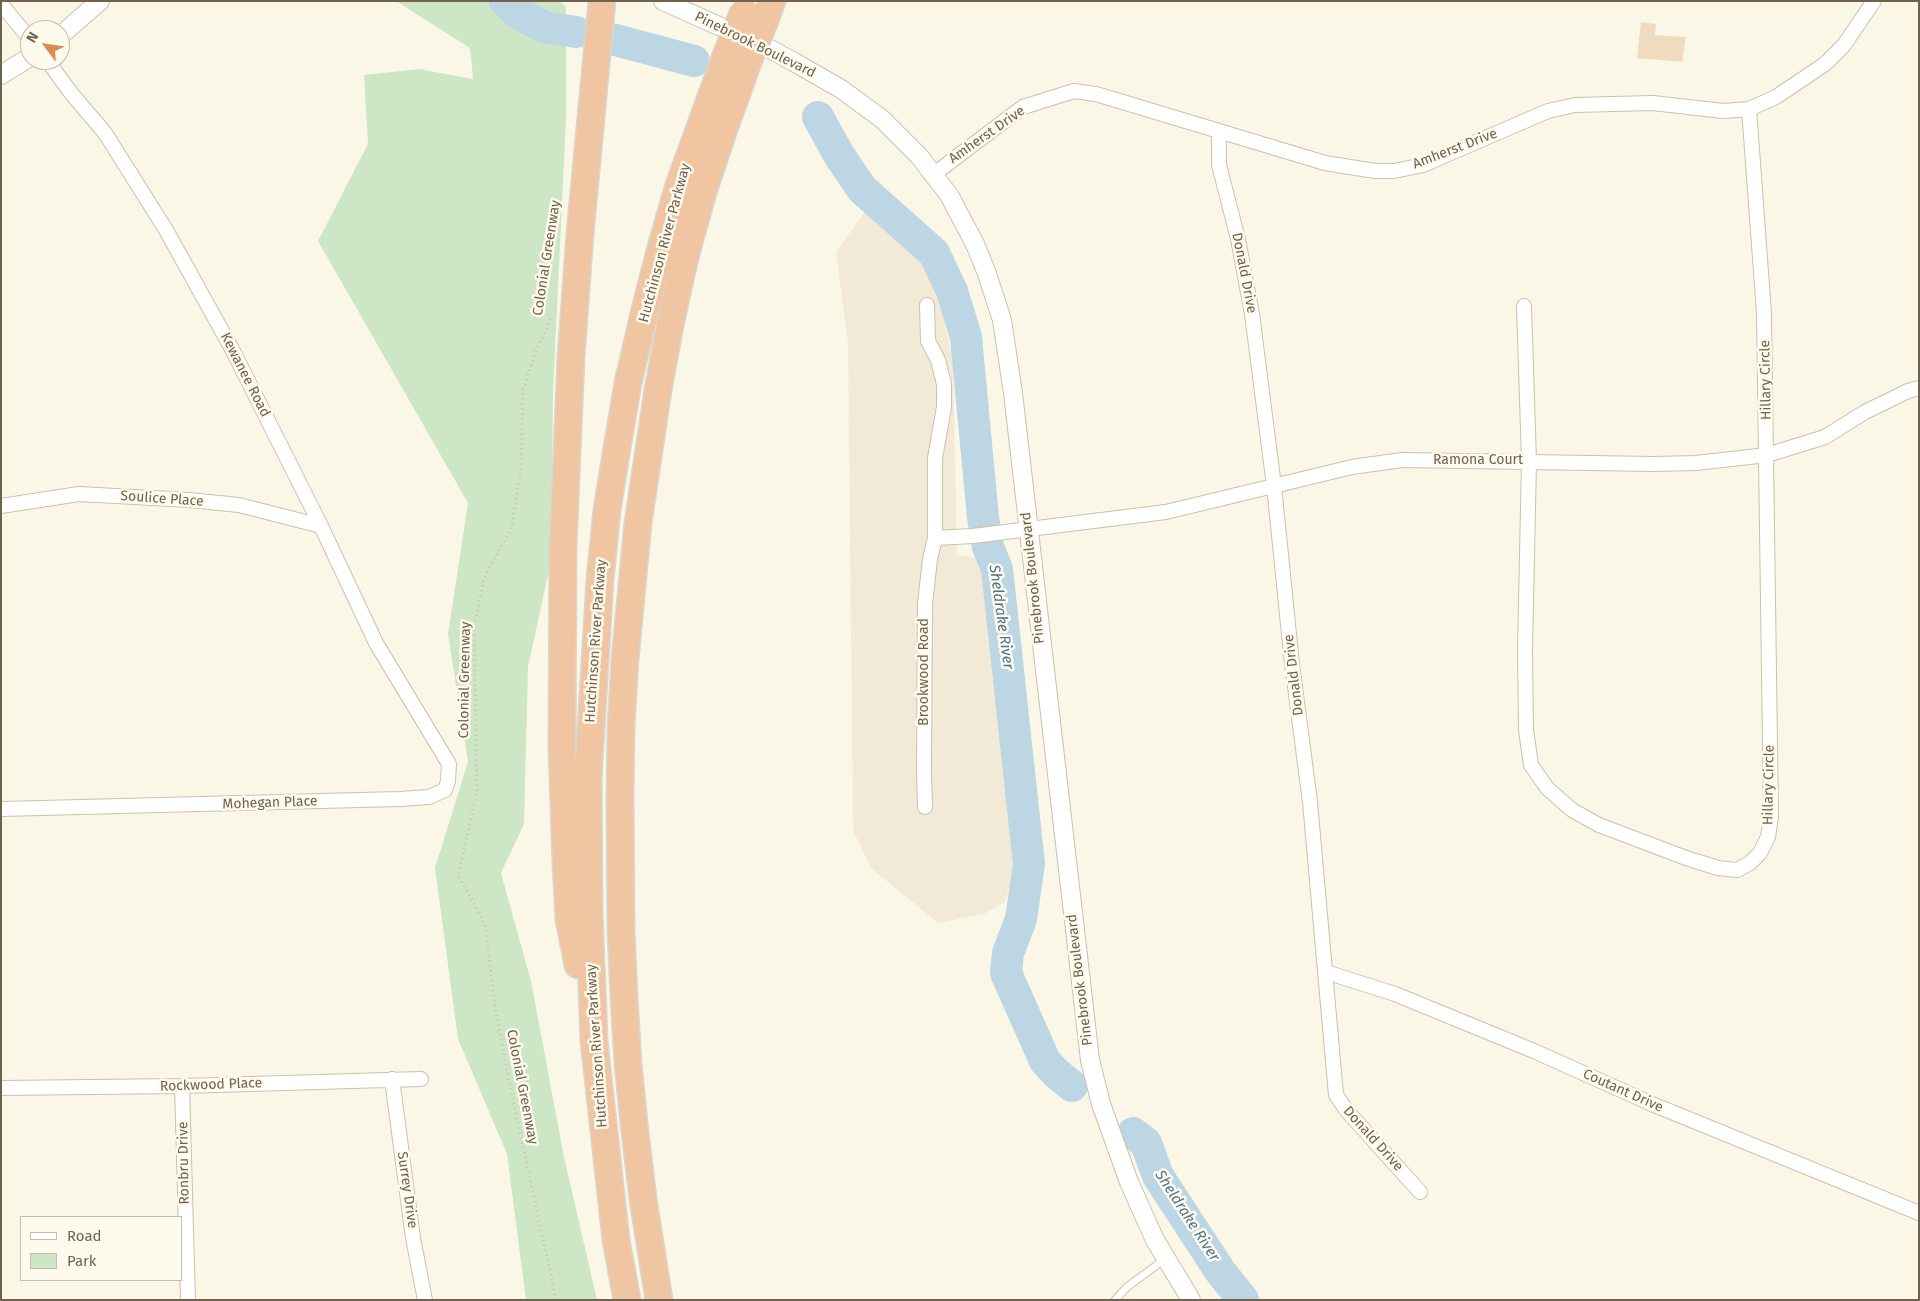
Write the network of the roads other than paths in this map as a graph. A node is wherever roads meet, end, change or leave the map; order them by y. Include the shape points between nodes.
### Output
1 (100, 1) edge
2 (602, 1) edge
3 (663, 1) edge
4 (1874, 1) edge
5 (1, 4) edge
6 (757, 8) edge
7 (20, 27) edge
8 (70, 27) edge
9 (737, 58) junction
10 (20, 64) edge
11 (54, 70) edge
12 (1, 75) edge
13 (1749, 109) junction
14 (1219, 131) junction
15 (934, 174) junction
16 (927, 305) dead end
17 (1524, 306) dead end
18 (1919, 388) edge
19 (1767, 455) junction
20 (1529, 461) junction
21 (1274, 486) junction
22 (1, 506) edge
23 (321, 526) junction
24 (1028, 529) junction
25 (935, 538) junction
26 (414, 708) joint
27 (926, 807) dead end
28 (1, 810) edge
29 (1326, 972) junction
30 (594, 1041) junction
31 (392, 1079) junction
32 (421, 1079) dead end
33 (182, 1086) junction
34 (1, 1088) edge
35 (1420, 1192) dead end
36 (1919, 1213) edge
37 (1166, 1259) junction
38 (188, 1300) edge
39 (425, 1300) edge
40 (627, 1300) edge
41 (659, 1300) edge
42 (1115, 1300) edge
43 (1192, 1300) edge

1 - 8 street
2 - 30 highway via 573,328 562,607 562,747 569,919
3 - 15 street, Pinebrook Boulevard via 770,49 840,88 902,137
4 - 13 street, Amherst Drive via 1844,45 1825,64 1776,97
5 - 7 street
6 - 9 highway, Hutchinson River Parkway, bridge
9 - 30 highway, Hutchinson River Parkway via 679,185 660,251 628,383 607,510 588,778 588,901
9 - 41 highway, Hutchinson River Parkway via 723,132 685,257 670,325 638,523 625,659 621,727 620,931 628,1064 642,1199
10 - 12 street
11 - 23 street, Kewanee Road via 105,133 166,230 232,349
13 - 14 street, Amherst Drive via 1723,110 1653,103 1575,105 1548,111 1423,165 1375,171 1325,163
13 - 19 street, Hillary Circle via 1764,313
14 - 15 street, Amherst Drive via 1096,94 1074,91 1023,107
14 - 21 street, Donald Drive via 1219,165 1238,239 1252,314
15 - 24 street, Pinebrook Boulevard via 975,244 1002,320
16 - 25 street, Brookwood Road via 928,341 938,360 944,384 944,407 934,458
17 - 20 street, Hillary Circle
18 - 19 street, Ramona Court via 1865,412 1825,437
19 - 20 street, Ramona Court via 1688,464
19 - 20 street, Hillary Circle via 1771,817 1768,837 1760,853 1737,870 1686,858 1600,825 1572,810 1547,788 1531,765 1526,730 1525,650
20 - 21 street, Ramona Court via 1402,460 1352,467
21 - 24 street, Ramona Court via 1166,512
21 - 29 street, Donald Drive
22 - 23 street, Soulice Place via 79,494 190,500 239,505
23 - 26 street, Kewanee Road via 376,643
24 - 25 street
24 - 37 street, Pinebrook Boulevard via 1090,1060 1101,1104 1129,1182
25 - 27 street, Brookwood Road via 925,604
26 - 28 street, Mohegan Place via 449,764 445,790 429,797
29 - 35 street, Donald Drive via 1336,1095
29 - 36 street, Coutant Drive via 1404,998
30 - 40 highway, Hutchinson River Parkway via 612,1204
31 - 32 street, Rockwood Place
31 - 33 street, Rockwood Place
31 - 39 street, Surrey Drive
33 - 34 street, Rockwood Place
33 - 38 street, Ronbru Drive
37 - 42 lane via 1127,1287
37 - 43 street, Pinebrook Boulevard

